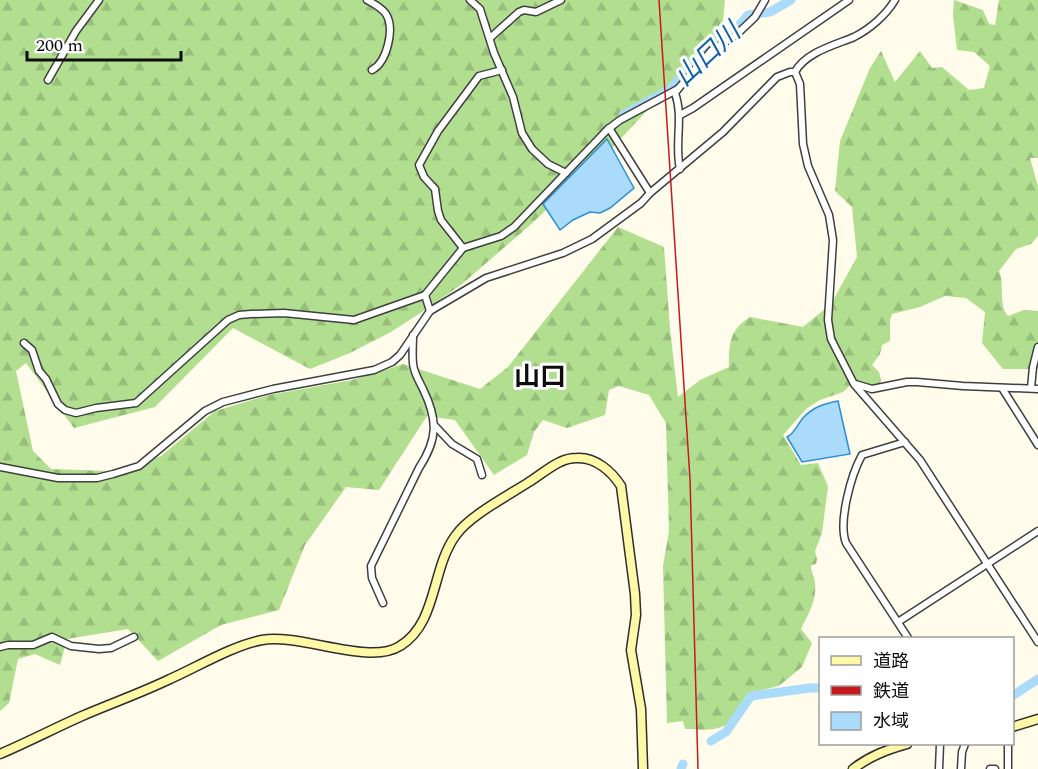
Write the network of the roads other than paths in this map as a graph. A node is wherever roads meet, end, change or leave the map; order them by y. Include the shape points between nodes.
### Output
1 (99, 0) edge
2 (367, 0) edge
3 (470, 0) edge
4 (561, 0) edge
5 (765, 0) edge
6 (849, 0) edge
7 (895, 0) edge
8 (490, 38) junction
9 (501, 69) junction
10 (372, 70) dead end
11 (795, 72) junction
12 (48, 80) dead end
13 (678, 89) junction
14 (680, 115) junction
15 (609, 128) junction
16 (680, 169) junction
17 (566, 173) junction
18 (650, 193) junction
19 (463, 248) junction
20 (425, 295) junction
21 (430, 311) junction
22 (413, 334) junction
23 (24, 343) dead end
24 (1038, 347) edge
25 (854, 384) junction
26 (1002, 388) junction
27 (1035, 388) edge
28 (435, 426) junction
29 (905, 442) junction
30 (1038, 445) edge
31 (0, 467) edge
32 (483, 475) dead end
33 (1038, 531) edge
34 (987, 564) junction
35 (383, 603) dead end
36 (898, 622) junction
37 (134, 637) dead end
38 (907, 637) edge
39 (1038, 642) edge
40 (0, 647) edge
41 (1038, 719) edge
42 (1014, 726) edge
43 (903, 745) edge
44 (940, 745) edge
45 (965, 745) edge
46 (1008, 745) edge
47 (0, 754) edge
48 (643, 769) edge
49 (853, 769) edge
50 (939, 769) edge
51 (961, 769) edge
52 (990, 769) edge
53 (995, 769) edge
54 (1008, 769) edge

1 - 12 street
2 - 10 street via 378,6 390,24 385,55
3 - 8 street via 480,9
4 - 8 street via 536,12 519,12
5 - 13 street via 735,36 712,50
6 - 14 street
7 - 11 street via 878,20 855,36 825,47
8 - 9 street
9 - 17 street via 522,133 532,149 548,164
9 - 19 street via 479,76 438,131 419,165 435,189 441,220
11 - 16 street via 777,77
11 - 25 street via 801,94 803,144 829,215 833,240 828,329
13 - 14 street via 675,93
13 - 15 street
14 - 16 street
15 - 17 street
15 - 18 street
16 - 18 street
17 - 19 street via 501,236
18 - 21 street via 592,239 563,253 486,278
19 - 20 street
20 - 21 street
20 - 23 street via 354,320 284,313 239,315 228,320 136,404 76,413 58,404 32,350
21 - 22 street
22 - 28 street via 412,364
22 - 31 street via 400,355 374,370 223,402 205,411 139,466 97,478 57,478
24 - 27 street via 1033,367
25 - 26 street via 872,389 907,382
25 - 29 street
26 - 27 street
26 - 30 street
28 - 32 street via 452,444 477,459
28 - 35 street via 427,456 371,566
29 - 34 street
29 - 36 street via 862,455 843,528 846,543
33 - 34 street
34 - 36 street
34 - 39 street
36 - 38 street
37 - 40 street via 111,648 71,646 51,637 33,645
41 - 42 street
43 - 49 street via 882,751
44 - 50 street
45 - 51 street
46 - 54 street
47 - 48 street via 258,640 287,640 382,653 400,647 416,632 426,613 441,563 457,532 560,462 579,458 596,462 613,473 621,486 635,594 631,650 641,709
52 - 53 street

